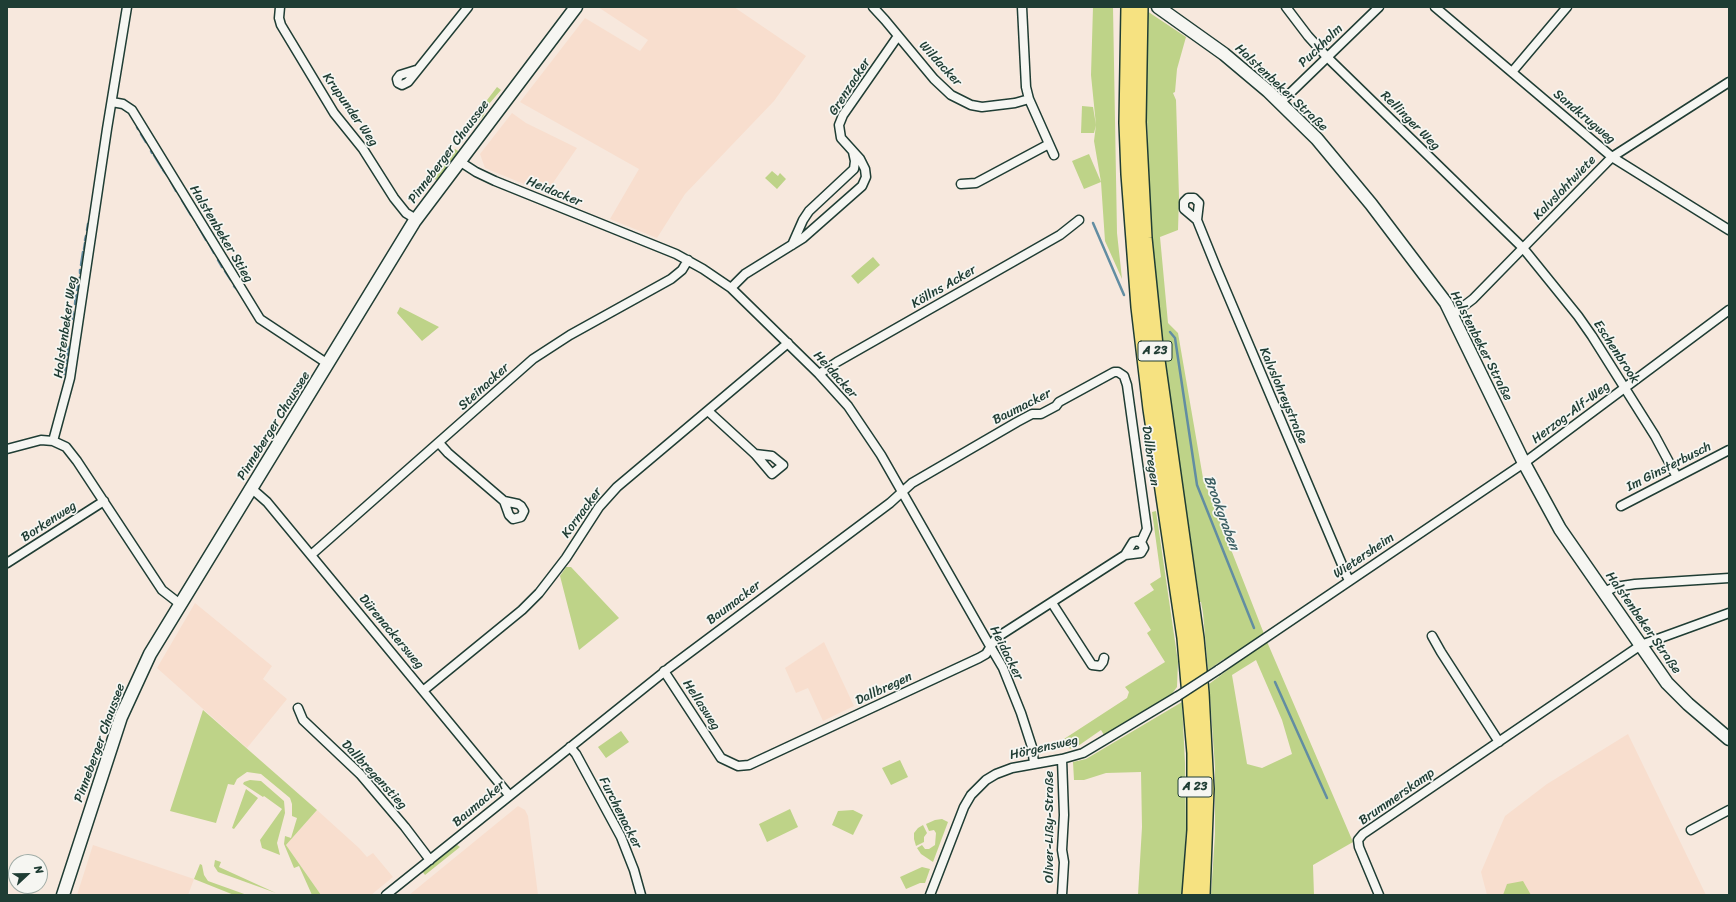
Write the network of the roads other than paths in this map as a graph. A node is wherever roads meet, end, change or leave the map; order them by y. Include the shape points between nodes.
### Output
1 (127, 7) edge
2 (280, 7) edge
3 (468, 7) edge
4 (576, 7) edge
5 (873, 7) edge
6 (1022, 7) edge
7 (1129, 7) edge
8 (1140, 7) edge
9 (1286, 7) edge
10 (1379, 7) edge
11 (1435, 7) edge
12 (1567, 7) edge
13 (1162, 9) edge
14 (898, 36) junction
15 (1327, 57) junction
16 (416, 70) dead end
17 (1512, 72) junction
18 (1729, 82) edge
19 (1029, 99) junction
20 (112, 102) junction
21 (1280, 103) junction
22 (1049, 144) junction
23 (853, 152) junction
24 (1054, 155) dead end
25 (1612, 157) junction
26 (459, 161) junction
27 (961, 184) dead end
28 (416, 219) junction
29 (1079, 220) dead end
30 (1197, 220) dead end
31 (1729, 230) edge
32 (792, 245) junction
33 (1523, 248) junction
34 (688, 260) junction
35 (731, 288) junction
36 (1729, 310) edge
37 (1452, 314) junction
38 (788, 343) junction
39 (328, 364) junction
40 (819, 374) junction
41 (1121, 374) joint
42 (1625, 387) junction
43 (708, 411) junction
44 (53, 441) junction
45 (439, 443) junction
46 (7, 449) edge
47 (1729, 450) edge
48 (755, 454) dead end
49 (1524, 463) junction
50 (1677, 477) junction
51 (252, 488) junction
52 (902, 492) junction
53 (104, 501) junction
54 (504, 501) dead end
55 (1621, 506) dead end
56 (1141, 542) junction
57 (311, 555) junction
58 (1125, 555) junction
59 (7, 563) edge
60 (1729, 578) edge
61 (1349, 581) junction
62 (1604, 592) junction
63 (1052, 603) junction
64 (180, 604) junction
65 (1729, 613) edge
66 (1432, 636) dead end
67 (1640, 645) junction
68 (990, 646) junction
69 (1104, 658) dead end
70 (1218, 670) joint
71 (664, 671) junction
72 (424, 690) junction
73 (298, 708) dead end
74 (1729, 739) edge
75 (1499, 742) junction
76 (570, 747) junction
77 (716, 753) joint
78 (1062, 759) junction
79 (1034, 763) junction
80 (510, 795) junction
81 (1729, 810) edge
82 (1692, 830) dead end
83 (430, 860) junction
84 (1199, 894) edge
85 (62, 895) edge
86 (386, 895) edge
87 (641, 895) edge
88 (930, 895) edge
89 (1062, 895) edge
90 (1379, 895) edge

1 - 20 street, Halstenbeker Weg
2 - 28 street, Krupunder Weg via 281,25 334,113 363,149 394,198 406,213
3 - 16 street
4 - 26 main road, Pinneberger Chaussee
5 - 14 street, Wildacker
6 - 19 street via 1026,87
7 - 84 highway, A 23 via 1128,130 1132,233 1151,409 1185,638 1195,753 1195,830
8 - 84 highway, A 23 via 1138,122 1147,269 1160,385 1196,638 1202,708 1206,788
9 - 15 street, Rellinger Weg
10 - 15 street, Puckholm
11 - 17 street, Sandkrugweg
12 - 17 street
13 - 21 main road, Halstenbeker Straße via 1224,54
14 - 19 street, Wildacker via 942,87 961,101 982,107
14 - 23 street, Grenzacker via 840,121 841,138
15 - 21 street, Puckholm
15 - 33 street, Rellinger Weg
17 - 25 street, Sandkrugweg
18 - 25 street, Kalvslohtwiete
19 - 22 street
20 - 39 street, Halstenbeker Stieg via 123,104 132,110 260,319
20 - 44 street, Halstenbeker Weg via 70,378
21 - 37 main road, Halstenbeker Straße via 1317,139 1364,196
22 - 24 street
22 - 27 street via 976,183
23 - 32 street via 855,166 852,171 809,211
23 - 32 street, Grenzacker via 865,169 866,177 862,186
25 - 31 street, Sandkrugweg
25 - 33 street, Kalvslohtwiete
26 - 28 main road, Pinneberger Chaussee
26 - 34 street, Heidacker via 471,170 495,181
28 - 39 main road, Pinneberger Chaussee
29 - 40 street, Köllns Acker via 1060,235
30 - 61 street, Kalvslohreystraße
32 - 35 street, Grenzacker via 744,274
33 - 37 street, Kalvslohtwiete via 1473,299
33 - 42 street, Eschenbrook via 1578,316
34 - 35 street, Heidacker
34 - 45 street, Steinacker via 682,270 671,279 570,335 533,359
35 - 38 street, Heidacker
36 - 42 street, Herzog-Alf-Weg
37 - 49 main road, Halstenbeker Straße
38 - 40 street, Heidacker
38 - 43 street, Kornacker
39 - 51 main road, Pinneberger Chaussee
40 - 52 street, Heidacker via 845,403 865,431
41 - 52 street, Baumacker via 1114,372 1041,414 1032,414 912,483
41 - 56 street, Dallbregen via 1127,386 1146,511 1147,529
42 - 49 street, Herzog-Alf-Weg
42 - 50 street, Eschenbrook
43 - 48 street
43 - 72 street, Kornacker via 606,498 553,575 522,610
44 - 46 street via 36,441
44 - 53 street via 60,443 72,453
45 - 54 street
45 - 57 street, Steinacker
47 - 50 street, Im Ginsterbusch
49 - 61 street, Wietersheim
49 - 62 main road, Halstenbeker Straße via 1560,529
50 - 55 street, Im Ginsterbusch
51 - 57 street, Dürenackersweg via 267,502
51 - 64 main road, Pinneberger Chaussee
52 - 68 street, Heidacker
52 - 71 street, Baumacker
53 - 59 street, Borkenweg
53 - 64 street via 162,590
56 - 58 street, Dallbregen via 1132,543
56 - 58 street, Dallbregen via 1144,548 1141,553
57 - 72 street, Dürenackersweg
58 - 63 street, Dallbregen
60 - 62 street via 1635,584 1615,587
61 - 70 street, Wietersheim
62 - 67 main road, Halstenbeker Straße
63 - 68 street, Dallbregen via 996,638
63 - 69 street via 1092,665 1100,666
64 - 85 main road, Pinneberger Chaussee via 150,654 124,711
65 - 67 street, Brummerskamp
66 - 75 street
67 - 74 main road, Halstenbeker Straße via 1674,691
67 - 75 street, Brummerskamp
68 - 77 street, Dallbregen via 986,654 979,658 749,765 732,765
68 - 79 street, Heidacker via 1003,668 1020,713 1032,747
70 - 78 street, Hörgensweg, bridge via 1090,749
71 - 76 street, Baumacker
71 - 77 street, Hellasweg
72 - 80 street, Dürenackersweg
73 - 83 street, Dallbregenstieg via 303,720 360,774 406,827
75 - 90 street, Brummerskamp via 1363,834 1358,840
76 - 80 street, Baumacker
76 - 87 street, Furchenacker via 621,837
78 - 79 street, Hörgensweg
78 - 89 street, Oliver-Lißy-Straße
79 - 88 street, Hörgensweg via 996,774 977,787 959,817
80 - 83 street, Baumacker
81 - 82 street
83 - 86 street, Baumacker

